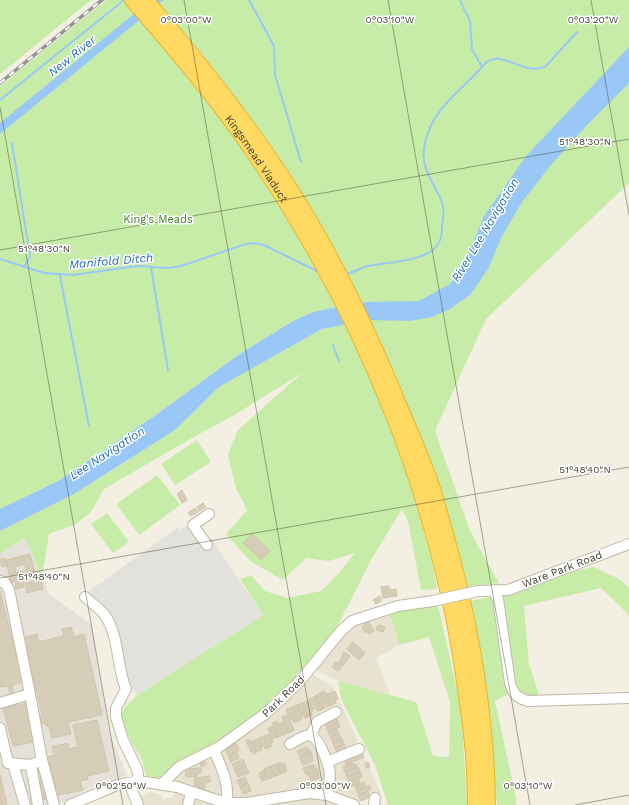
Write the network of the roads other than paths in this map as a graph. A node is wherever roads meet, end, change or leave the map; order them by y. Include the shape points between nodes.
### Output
1 (132, 0) edge
2 (146, 0) edge
3 (362, 331) junction
4 (209, 514) dead end
5 (629, 544) edge
6 (207, 545) dead end
7 (0, 581) edge
8 (493, 590) junction
9 (85, 597) dead end
10 (30, 694) junction
11 (629, 698) edge
12 (0, 702) edge
13 (336, 712) dead end
14 (0, 728) edge
15 (311, 735) junction
16 (2, 742) edge
17 (290, 744) dead end
18 (358, 749) dead end
19 (216, 756) dead end
20 (42, 760) junction
21 (327, 762) junction
22 (13, 764) junction
23 (31, 765) junction
24 (134, 782) junction
25 (161, 785) junction
26 (191, 792) junction
27 (327, 795) junction
28 (262, 802) edge
29 (226, 803) junction
30 (73, 804) edge
31 (25, 805) edge
32 (38, 805) edge
33 (54, 805) edge
34 (138, 805) edge
35 (188, 805) edge
36 (354, 805) edge
37 (475, 805) edge
38 (488, 805) edge

1 - 3 highway, Kingsmead Viaduct via 209,92 259,160
2 - 3 highway, Kingsmead Viaduct via 218,86 267,154 317,232
3 - 37 highway via 418,480 443,568 463,670 470,724
3 - 38 highway via 429,476 455,565 472,644 484,722
4 - 6 street via 193,525
5 - 8 street, Ware Park Road via 508,590
7 - 10 street via 5,583 9,590
8 - 11 street via 498,599 510,683 513,693 519,699 528,701
8 - 25 street, Park Road, bridge via 398,606 352,621 299,682 265,714 219,746 179,767
9 - 24 street via 103,613 111,626 121,677 126,689 116,708 116,717 123,740 137,769
10 - 12 street
10 - 20 street
13 - 15 street via 317,722
14 - 16 street
15 - 17 street
15 - 21 street via 317,739
16 - 22 street via 8,763
18 - 21 street
19 - 29 street via 226,783
20 - 23 street
20 - 33 street
21 - 27 street via 330,779
22 - 23 street
22 - 31 street
23 - 32 street
24 - 25 street
24 - 30 street via 100,791
24 - 34 street
25 - 26 street
26 - 29 street
26 - 35 street
27 - 28 street via 296,793
27 - 36 street
28 - 29 street

